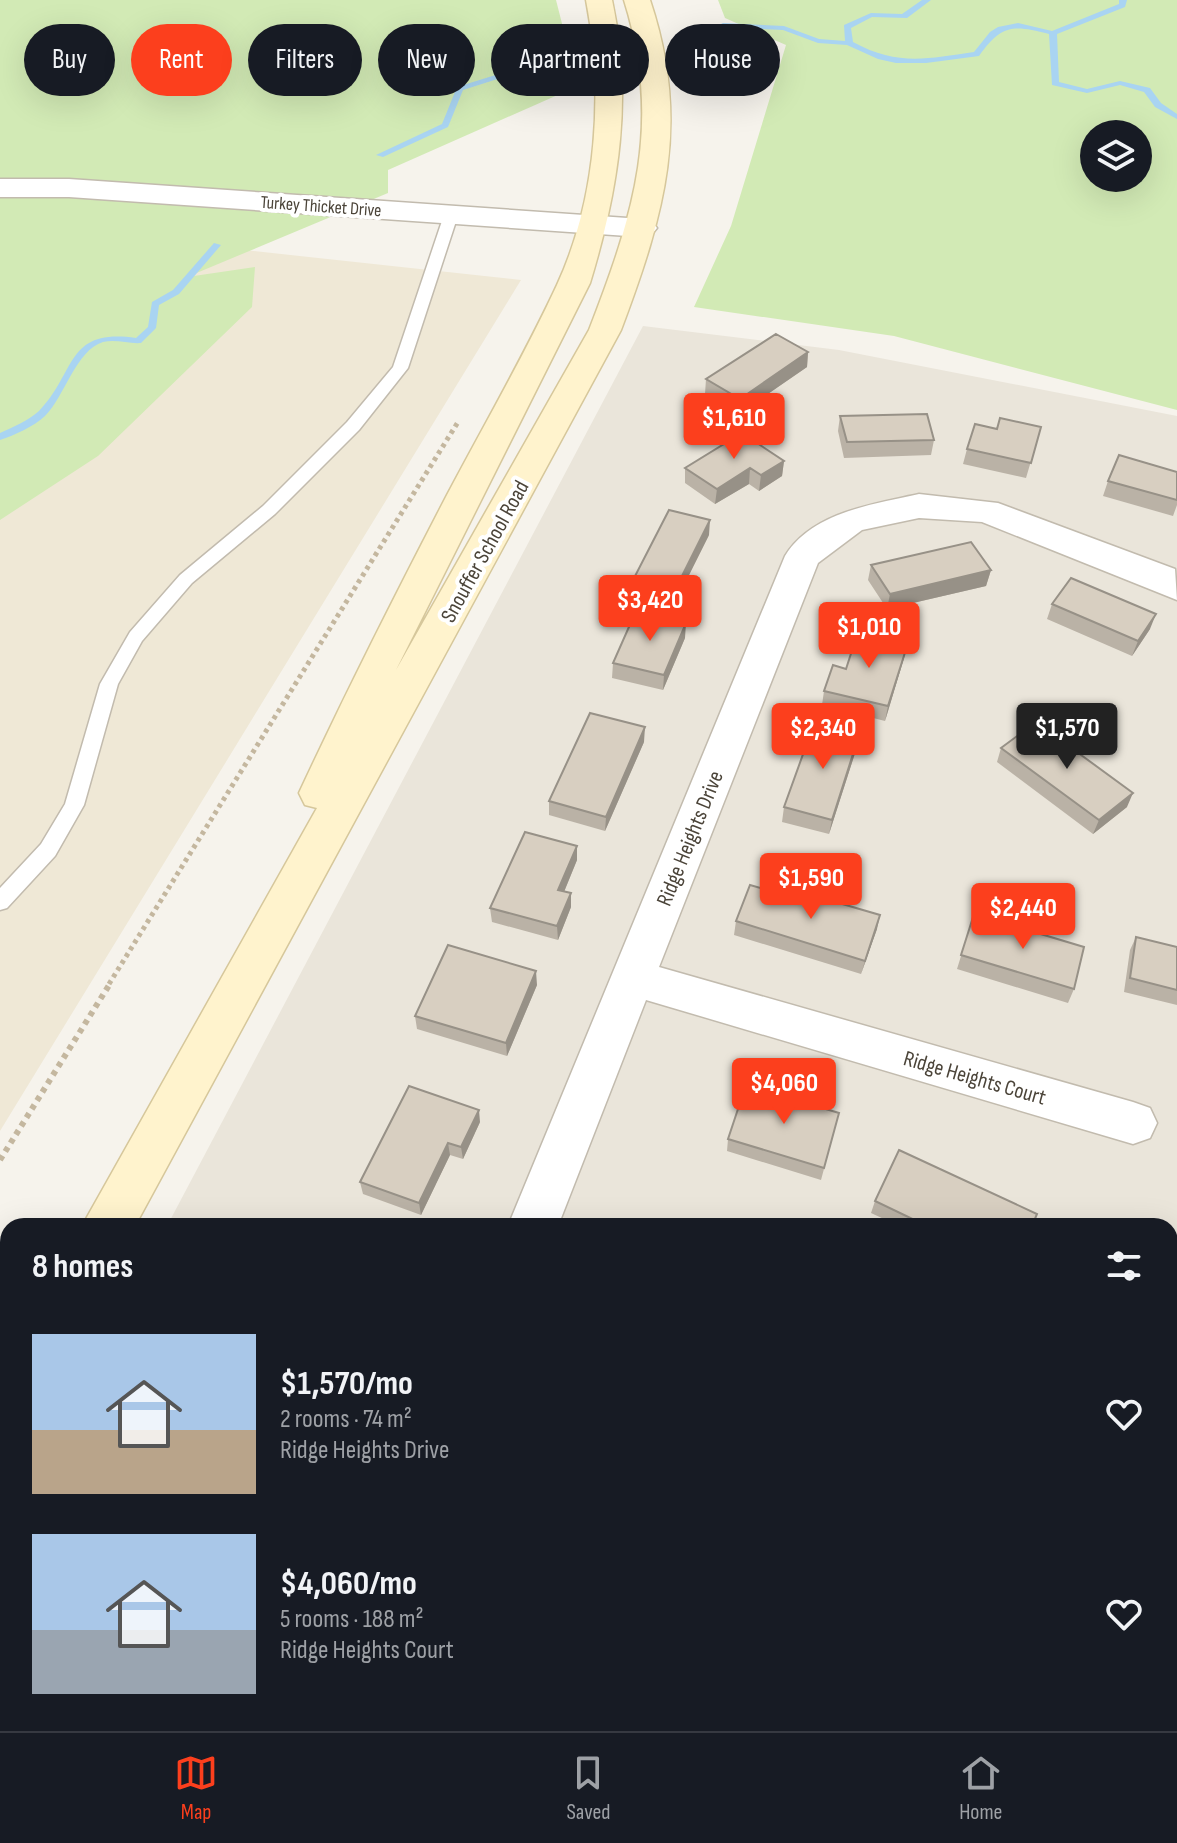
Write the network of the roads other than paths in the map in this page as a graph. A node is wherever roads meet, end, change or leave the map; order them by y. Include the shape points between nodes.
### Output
1 (599, 0) edge
2 (637, 0) edge
3 (0, 188) edge
4 (451, 215) junction
5 (594, 225) junction
6 (642, 228) junction
7 (1177, 587) edge
8 (0, 902) edge
9 (633, 978) junction
10 (195, 1068) junction
11 (1133, 1123) dead end
12 (112, 1218) edge
13 (536, 1218) edge

1 - 5 main road, Snouffer School Road via 610,50 611,127
2 - 6 main road, Snouffer School Road via 648,31 659,103 657,157
3 - 4 street, Turkey Thicket Drive via 69,188
4 - 5 street, Turkey Thicket Drive
4 - 8 lane via 400,368 353,426 269,510 186,579 136,637 109,684 74,805 48,850
5 - 6 street, Turkey Thicket Drive
5 - 10 main road, Snouffer School Road via 557,319 377,667
6 - 10 main road, Snouffer School Road via 605,330 569,400
7 - 9 street, Ridge Heights Drive via 986,511 919,506 851,521 803,556
9 - 11 street, Ridge Heights Court
9 - 13 street, Ridge Heights Drive
10 - 12 main road, Snouffer School Road

